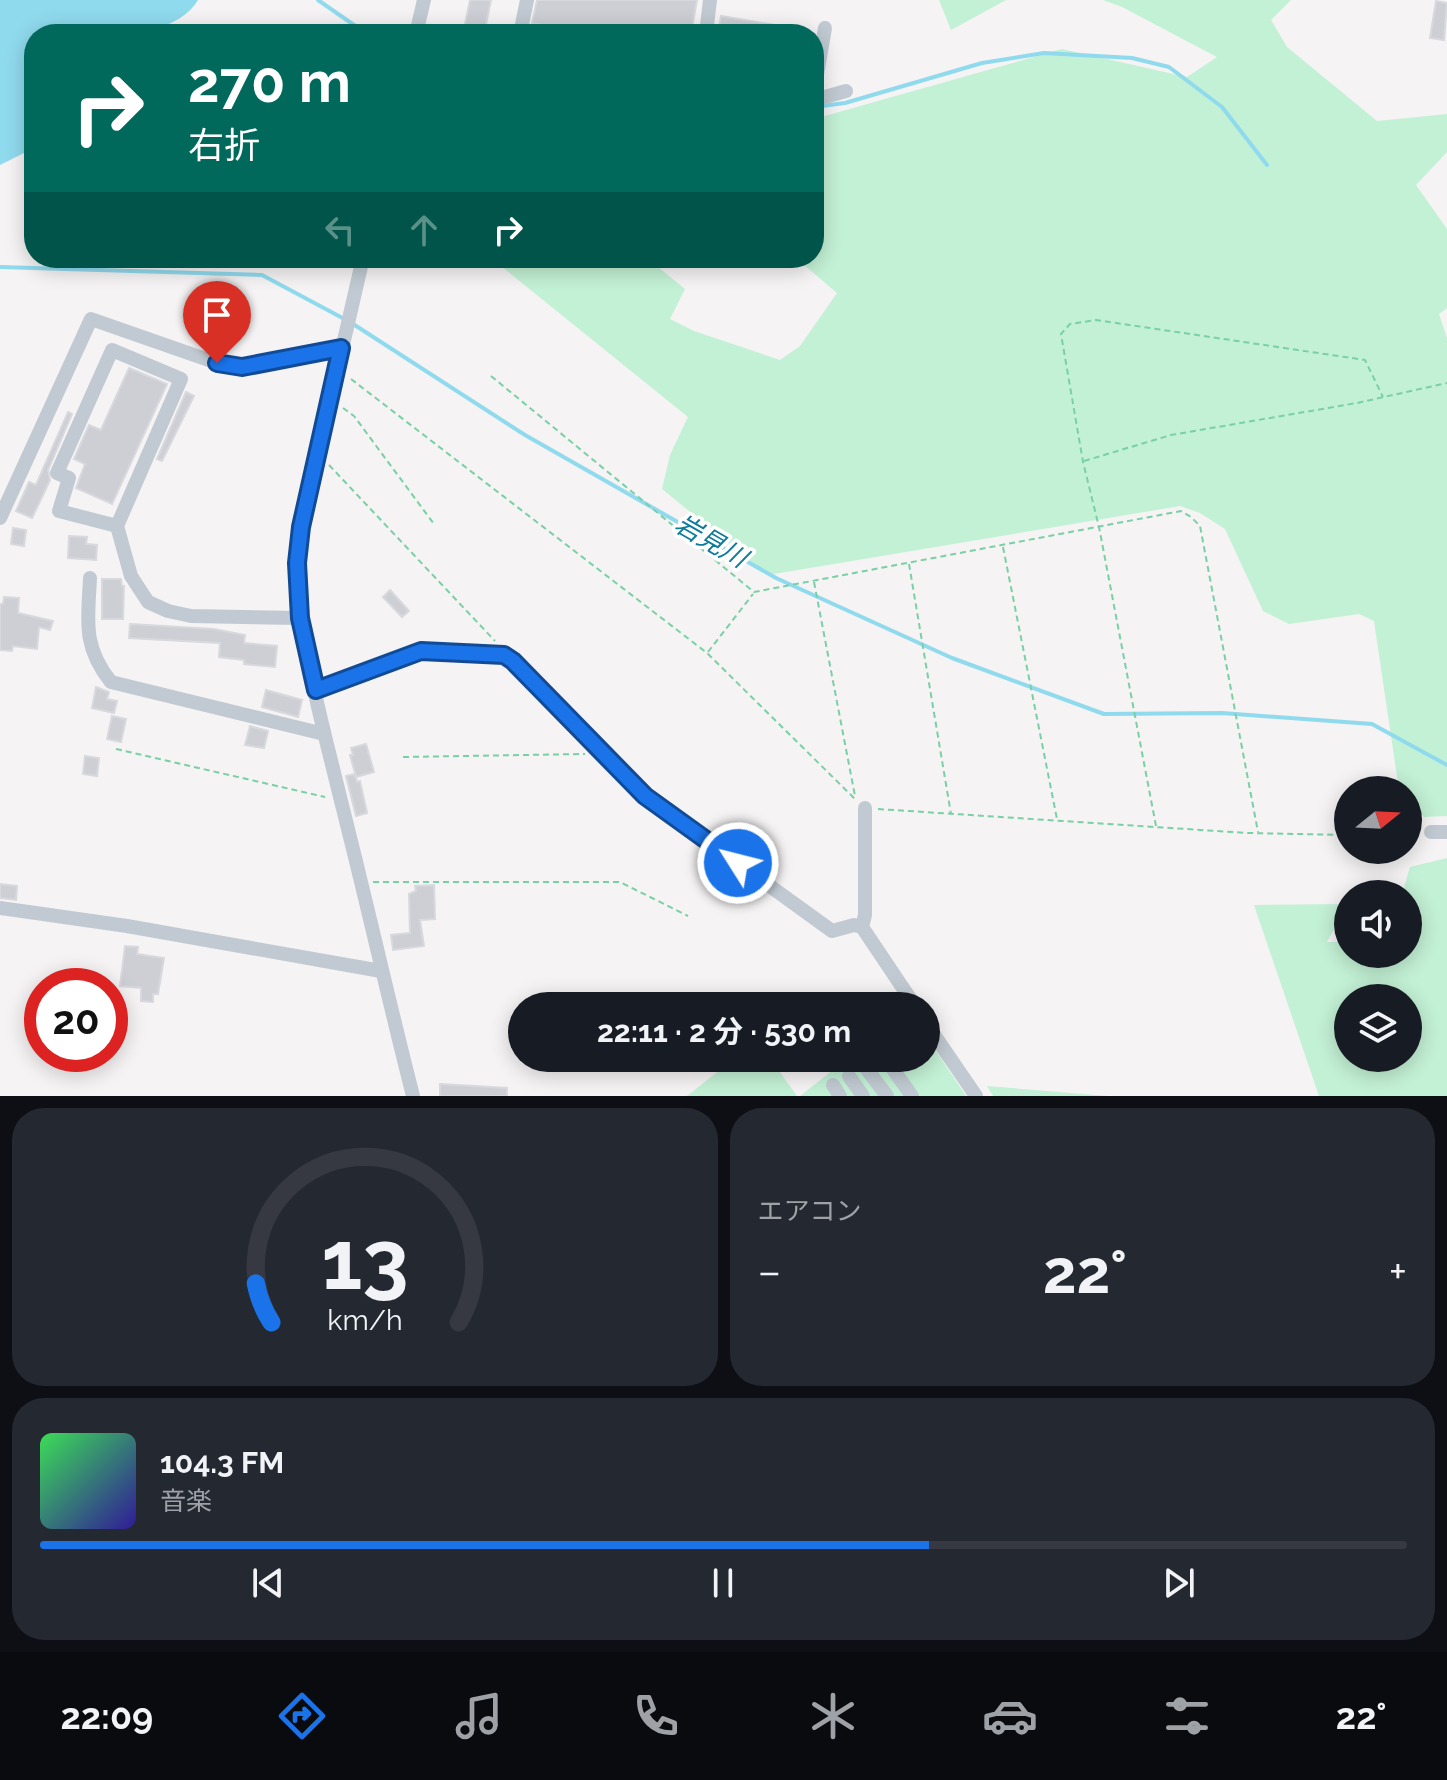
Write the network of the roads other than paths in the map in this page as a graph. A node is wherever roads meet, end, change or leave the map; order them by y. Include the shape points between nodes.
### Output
1 (424, 0) edge
2 (527, 0) edge
3 (710, 0) edge
4 (418, 24) edge
5 (522, 24) edge
6 (707, 24) edge
7 (825, 28) dead end
8 (824, 34) edge
9 (824, 91) edge
10 (846, 91) dead end
11 (361, 268) edge
12 (341, 348) junction
13 (0, 518) edge
14 (117, 526) junction
15 (90, 578) dead end
16 (300, 618) junction
17 (316, 690) junction
18 (324, 734) junction
19 (865, 808) road end
20 (1431, 832) dead end
21 (1447, 832) edge
22 (0, 908) edge
23 (862, 927) junction
24 (381, 971) junction
25 (906, 992) edge
26 (940, 1043) edge
27 (869, 1072) edge
28 (895, 1072) edge
29 (849, 1076) dead end
30 (413, 1096) edge
31 (863, 1096) edge
32 (887, 1096) edge
33 (912, 1096) edge
34 (976, 1096) edge

1 - 4 street
2 - 5 street
3 - 6 street
7 - 8 street
9 - 10 street
11 - 12 street
12 - 13 street via 242,367 91,319
12 - 16 street via 301,527
14 - 14 street via 59,511 69,478 57,473 112,350 181,379
14 - 16 street via 131,576 148,602 191,616
15 - 18 street via 87,635 111,682
16 - 17 street
17 - 18 street
17 - 23 street via 421,651 504,655 645,796 832,931
18 - 24 street
19 - 23 street
20 - 21 street
22 - 24 street
23 - 25 street
24 - 30 street
26 - 34 street
27 - 32 street
28 - 33 street
29 - 31 street

